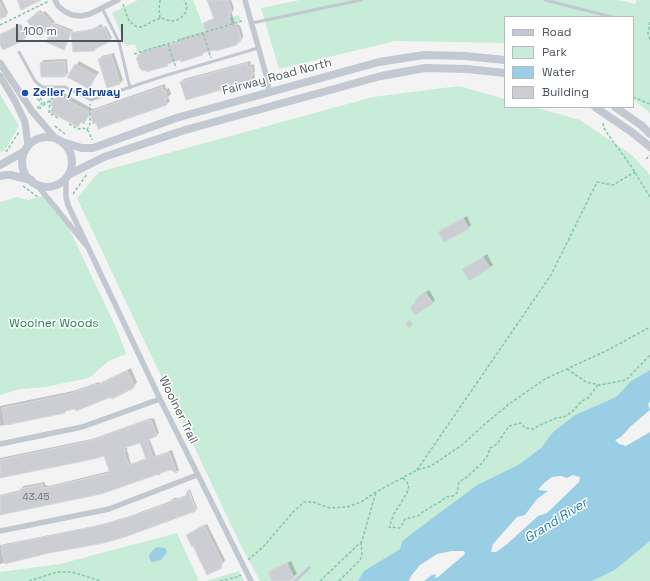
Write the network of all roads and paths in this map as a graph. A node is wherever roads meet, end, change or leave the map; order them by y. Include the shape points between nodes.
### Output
1 (118, 0) edge
2 (121, 0) edge
3 (160, 0) edge
4 (184, 0) edge
5 (245, 0) edge
6 (361, 0) edge
7 (545, 0) edge
8 (52, 1) edge
9 (102, 8) junction
10 (612, 16) edge
11 (160, 18) junction
12 (242, 21) dead end
13 (650, 22) edge
14 (252, 23) junction
15 (0, 25) edge
16 (203, 33) junction
17 (650, 40) edge
18 (168, 44) junction
19 (259, 48) junction
20 (19, 52) dead end
21 (134, 54) dead end
22 (211, 58) dead end
23 (504, 60) edge
24 (0, 63) edge
25 (176, 68) dead end
26 (504, 73) edge
27 (0, 76) edge
28 (130, 88) junction
29 (54, 90) dead end
30 (269, 92) junction
31 (634, 97) edge
32 (50, 100) junction
33 (91, 100) junction
34 (45, 104) junction
35 (650, 104) edge
36 (597, 108) edge
37 (616, 108) edge
38 (58, 118) dead end
39 (50, 122) dead end
40 (603, 122) dead end
41 (70, 124) dead end
42 (22, 128) dead end
43 (87, 130) junction
44 (650, 134) edge
45 (62, 139) junction
46 (92, 140) dead end
47 (650, 147) edge
48 (27, 148) junction
49 (5, 155) dead end
50 (650, 155) edge
51 (646, 159) dead end
52 (0, 165) edge
53 (88, 171) dead end
54 (635, 172) junction
55 (0, 176) edge
56 (67, 176) junction
57 (34, 182) junction
58 (23, 186) dead end
59 (38, 197) dead end
60 (71, 197) dead end
61 (650, 197) edge
62 (87, 247) junction
63 (650, 327) edge
64 (650, 356) edge
65 (567, 368) junction
66 (600, 385) junction
67 (160, 399) junction
68 (0, 444) edge
69 (417, 470) junction
70 (197, 475) junction
71 (403, 478) junction
72 (376, 492) junction
73 (0, 532) edge
74 (361, 542) junction
75 (244, 567) junction
76 (308, 568) dead end
77 (29, 581) edge
78 (101, 581) edge
79 (220, 581) edge
80 (251, 581) edge
81 (295, 581) edge
82 (320, 581) edge
83 (340, 581) edge

1 - 9 street
2 - 11 path via 129,21 137,27
3 - 11 path
4 - 11 path via 186,12 182,17 171,21
5 - 14 street
6 - 14 lane
7 - 10 lane
8 - 9 street via 72,16 90,14
8 - 15 path
9 - 28 lane via 119,42
12 - 16 path
13 - 17 path
14 - 19 street
16 - 18 path
16 - 22 path
18 - 21 path
18 - 25 path
19 - 28 lane
19 - 30 street
20 - 33 lane via 35,81 42,87 65,87
23 - 30 main road, Fairway Road North via 424,55 379,62
24 - 45 street via 27,105
26 - 56 main road via 425,68 381,76 185,130 104,157
27 - 48 street via 25,122
28 - 33 lane
29 - 32 path via 54,97
30 - 45 main road, Fairway Road North via 176,118 93,148 82,148
31 - 35 path
32 - 34 path
32 - 38 path via 49,113
33 - 43 path via 90,124
34 - 34 path via 37,109 42,104 38,99
36 - 47 main road via 634,132
37 - 44 main road
39 - 45 path
40 - 54 path via 607,133
41 - 43 path via 78,129
42 - 49 path
43 - 46 path
45 - 48 main road via 36,139
45 - 56 main road via 72,156 72,166
48 - 52 main road
48 - 57 main road via 22,164 24,171
50 - 51 path
53 - 60 path
54 - 61 path
54 - 69 path via 613,185 597,182 551,275
55 - 57 main road via 11,175
56 - 57 main road via 53,186
56 - 62 street, Woolner Trail via 68,205
57 - 62 street, Woolner Trail
58 - 59 path
62 - 67 street, Woolner Trail
63 - 65 path via 608,350
64 - 66 path via 626,380
65 - 66 path via 586,382
65 - 69 path via 545,379 509,404 462,445 431,466
66 - 71 path via 596,386 574,411 564,417 556,418 534,429 525,428 521,423 509,426 497,444 490,448 482,463 459,482 457,493 446,497 418,516 405,519 400,528 389,527 407,493 409,485
67 - 68 street via 82,427
67 - 70 street, Woolner Trail
69 - 71 path
70 - 73 street via 109,509
70 - 75 street, Woolner Trail
71 - 72 path
72 - 74 path
72 - 75 path via 347,508 330,508 313,502 304,502 264,546 246,561
74 - 82 path
74 - 83 path via 360,560
75 - 79 path via 237,577
75 - 80 street, Woolner Trail
76 - 81 lane
77 - 78 path via 57,572 72,572

